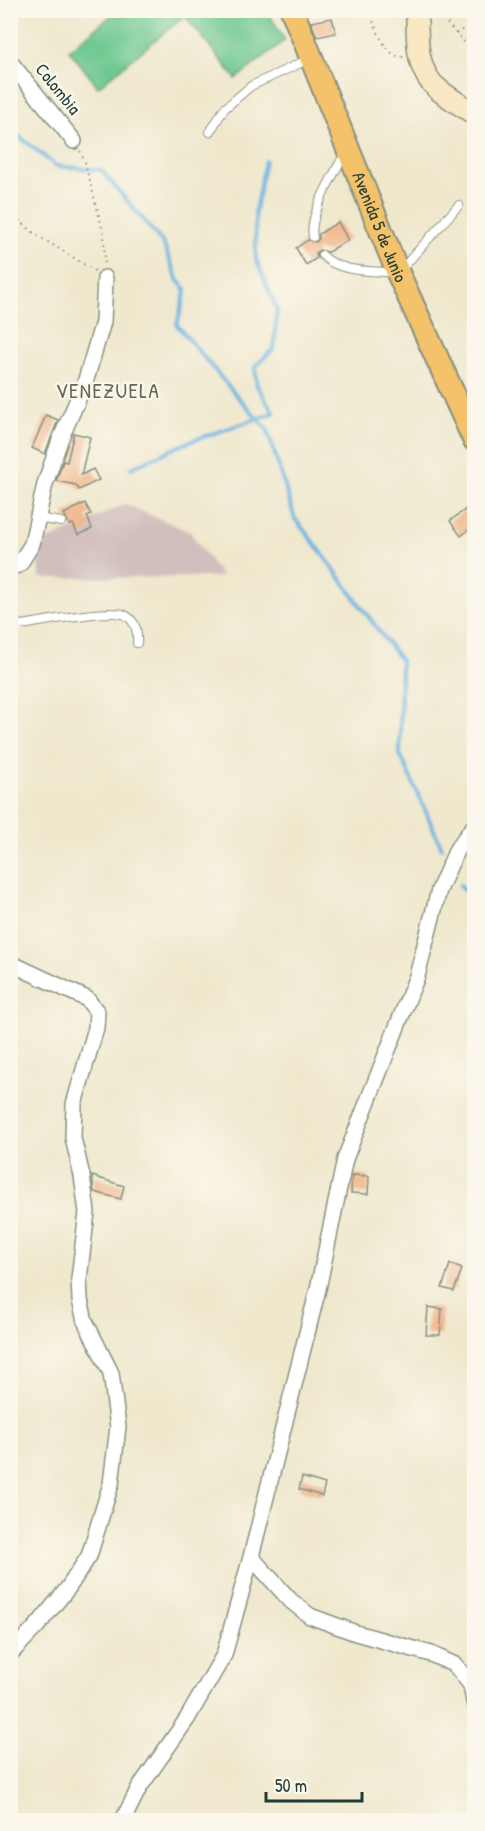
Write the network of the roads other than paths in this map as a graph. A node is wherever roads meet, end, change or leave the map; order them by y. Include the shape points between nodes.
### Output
1 (292, 10) edge
2 (417, 10) edge
3 (310, 58) junction
4 (10, 62) edge
5 (474, 114) edge
6 (210, 132) dead end
7 (74, 141) dead end
8 (346, 149) junction
9 (459, 205) dead end
10 (314, 237) dead end
11 (322, 255) dead end
12 (398, 273) junction
13 (105, 278) road end
14 (474, 439) edge
15 (38, 518) junction
16 (61, 522) dead end
17 (10, 567) edge
18 (10, 623) edge
19 (136, 643) dead end
20 (474, 826) edge
21 (10, 963) edge
22 (251, 1557) junction
23 (10, 1654) edge
24 (474, 1702) edge
25 (123, 1821) edge

1 - 3 main road, Avenida 5 de Junio
2 - 5 street via 417,48 428,77
3 - 6 lane via 251,86 224,109
3 - 8 main road, Avenida 5 de Junio
4 - 7 street, Colombia
8 - 10 lane via 314,217
8 - 12 main road, Avenida 5 de Junio
9 - 12 lane
11 - 12 lane via 343,267
12 - 14 main road, Avenida 5 de Junio
13 - 15 street via 103,322 85,383 45,484
15 - 16 lane
15 - 17 street via 32,544 19,565
18 - 19 lane via 124,614 138,631
20 - 22 street via 457,849 439,890 417,976 345,1159 318,1289
21 - 23 street via 87,999 97,1012 74,1104 73,1138 87,1212 80,1300 85,1321 111,1373 118,1427 111,1484 88,1556 68,1588
22 - 24 street via 310,1616 455,1665 471,1685
22 - 25 street via 224,1655 187,1719 139,1788

